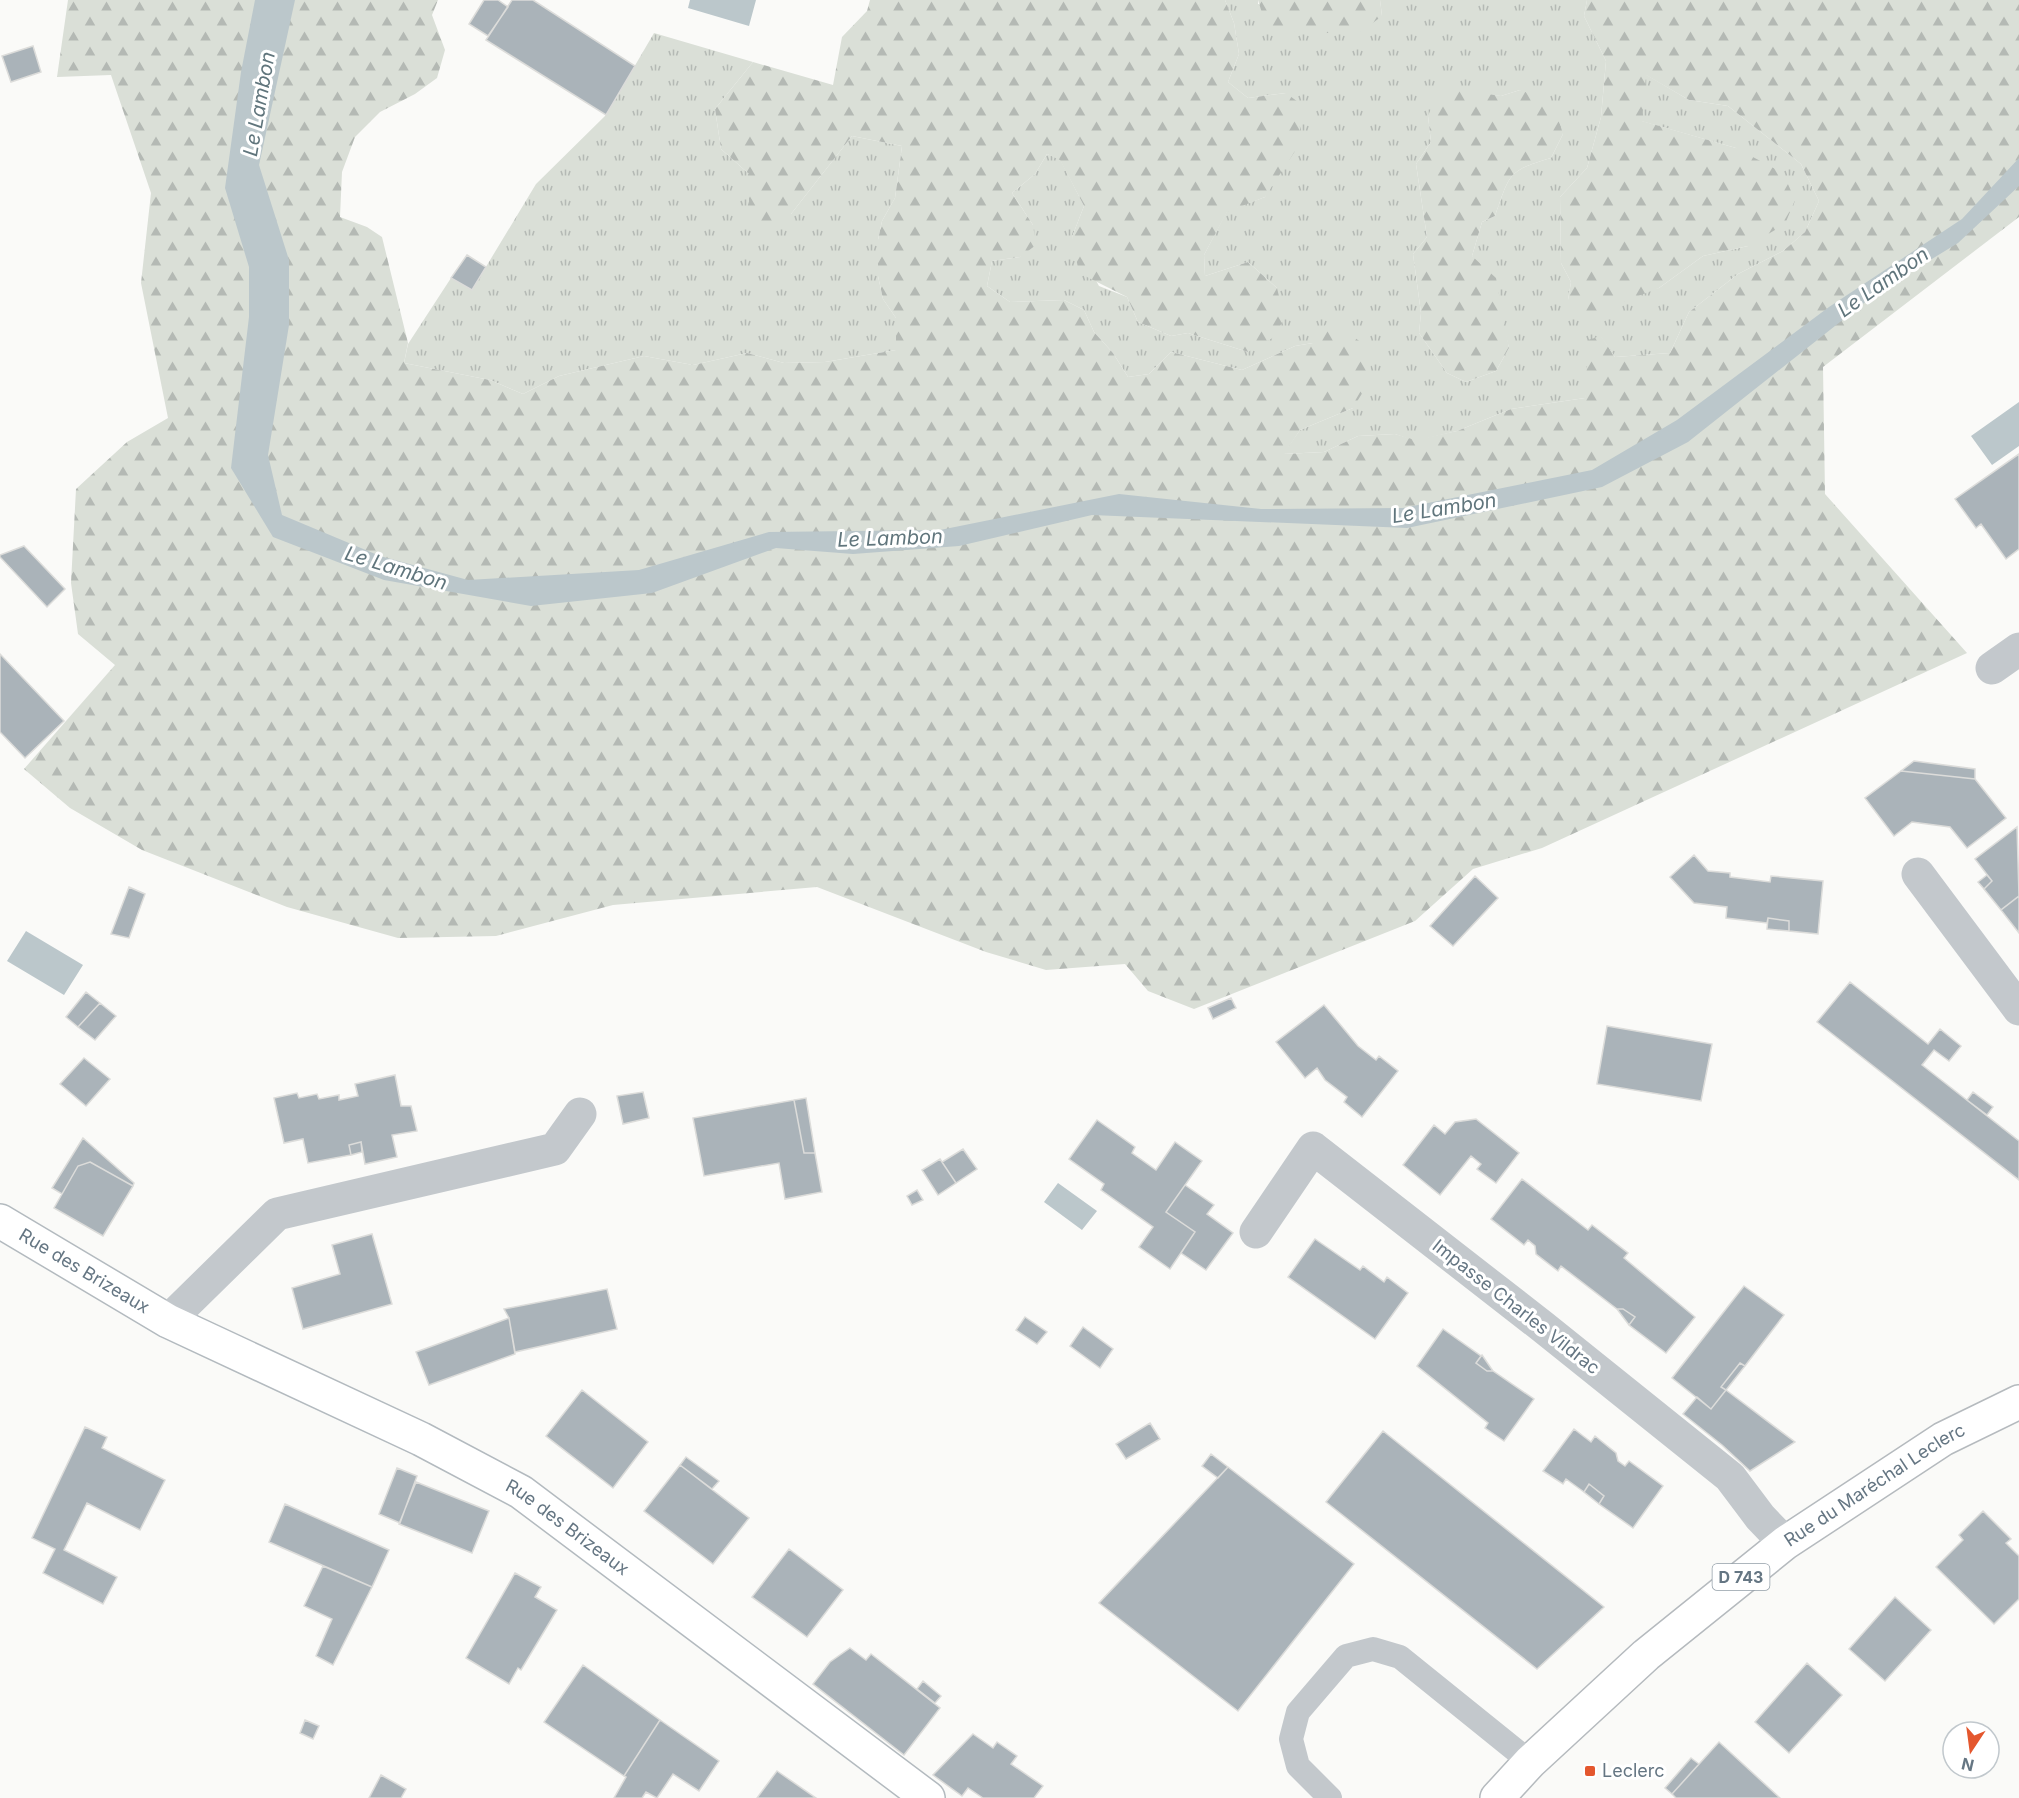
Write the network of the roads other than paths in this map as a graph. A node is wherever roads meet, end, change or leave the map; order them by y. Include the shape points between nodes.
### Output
1 (2019, 649) edge
2 (1992, 668) dead end
3 (1918, 874) dead end
4 (2019, 1009) edge
5 (580, 1114) dead end
6 (0, 1221) edge
7 (1256, 1232) dead end
8 (168, 1321) junction
9 (2019, 1402) edge
10 (1785, 1543) junction
11 (1530, 1762) junction
12 (928, 1798) edge
13 (1330, 1798) edge
14 (1497, 1798) edge

1 - 2 street
3 - 4 street
5 - 8 street, Rue des Brizeaux via 555,1149 277,1214
6 - 8 street, Rue des Brizeaux
7 - 10 street, Impasse Charles Vildrac via 1312,1148 1730,1477
8 - 12 street, Rue des Brizeaux via 420,1439 521,1492
9 - 10 street, Rue du Maréchal Leclerc / D 743 via 1943,1439
10 - 11 street, Rue du Maréchal Leclerc / D 743 via 1646,1655
11 - 13 lane via 1400,1657 1373,1649 1346,1656 1298,1712 1291,1739 1298,1766
11 - 14 street, Rue du Maréchal Leclerc / D 743

